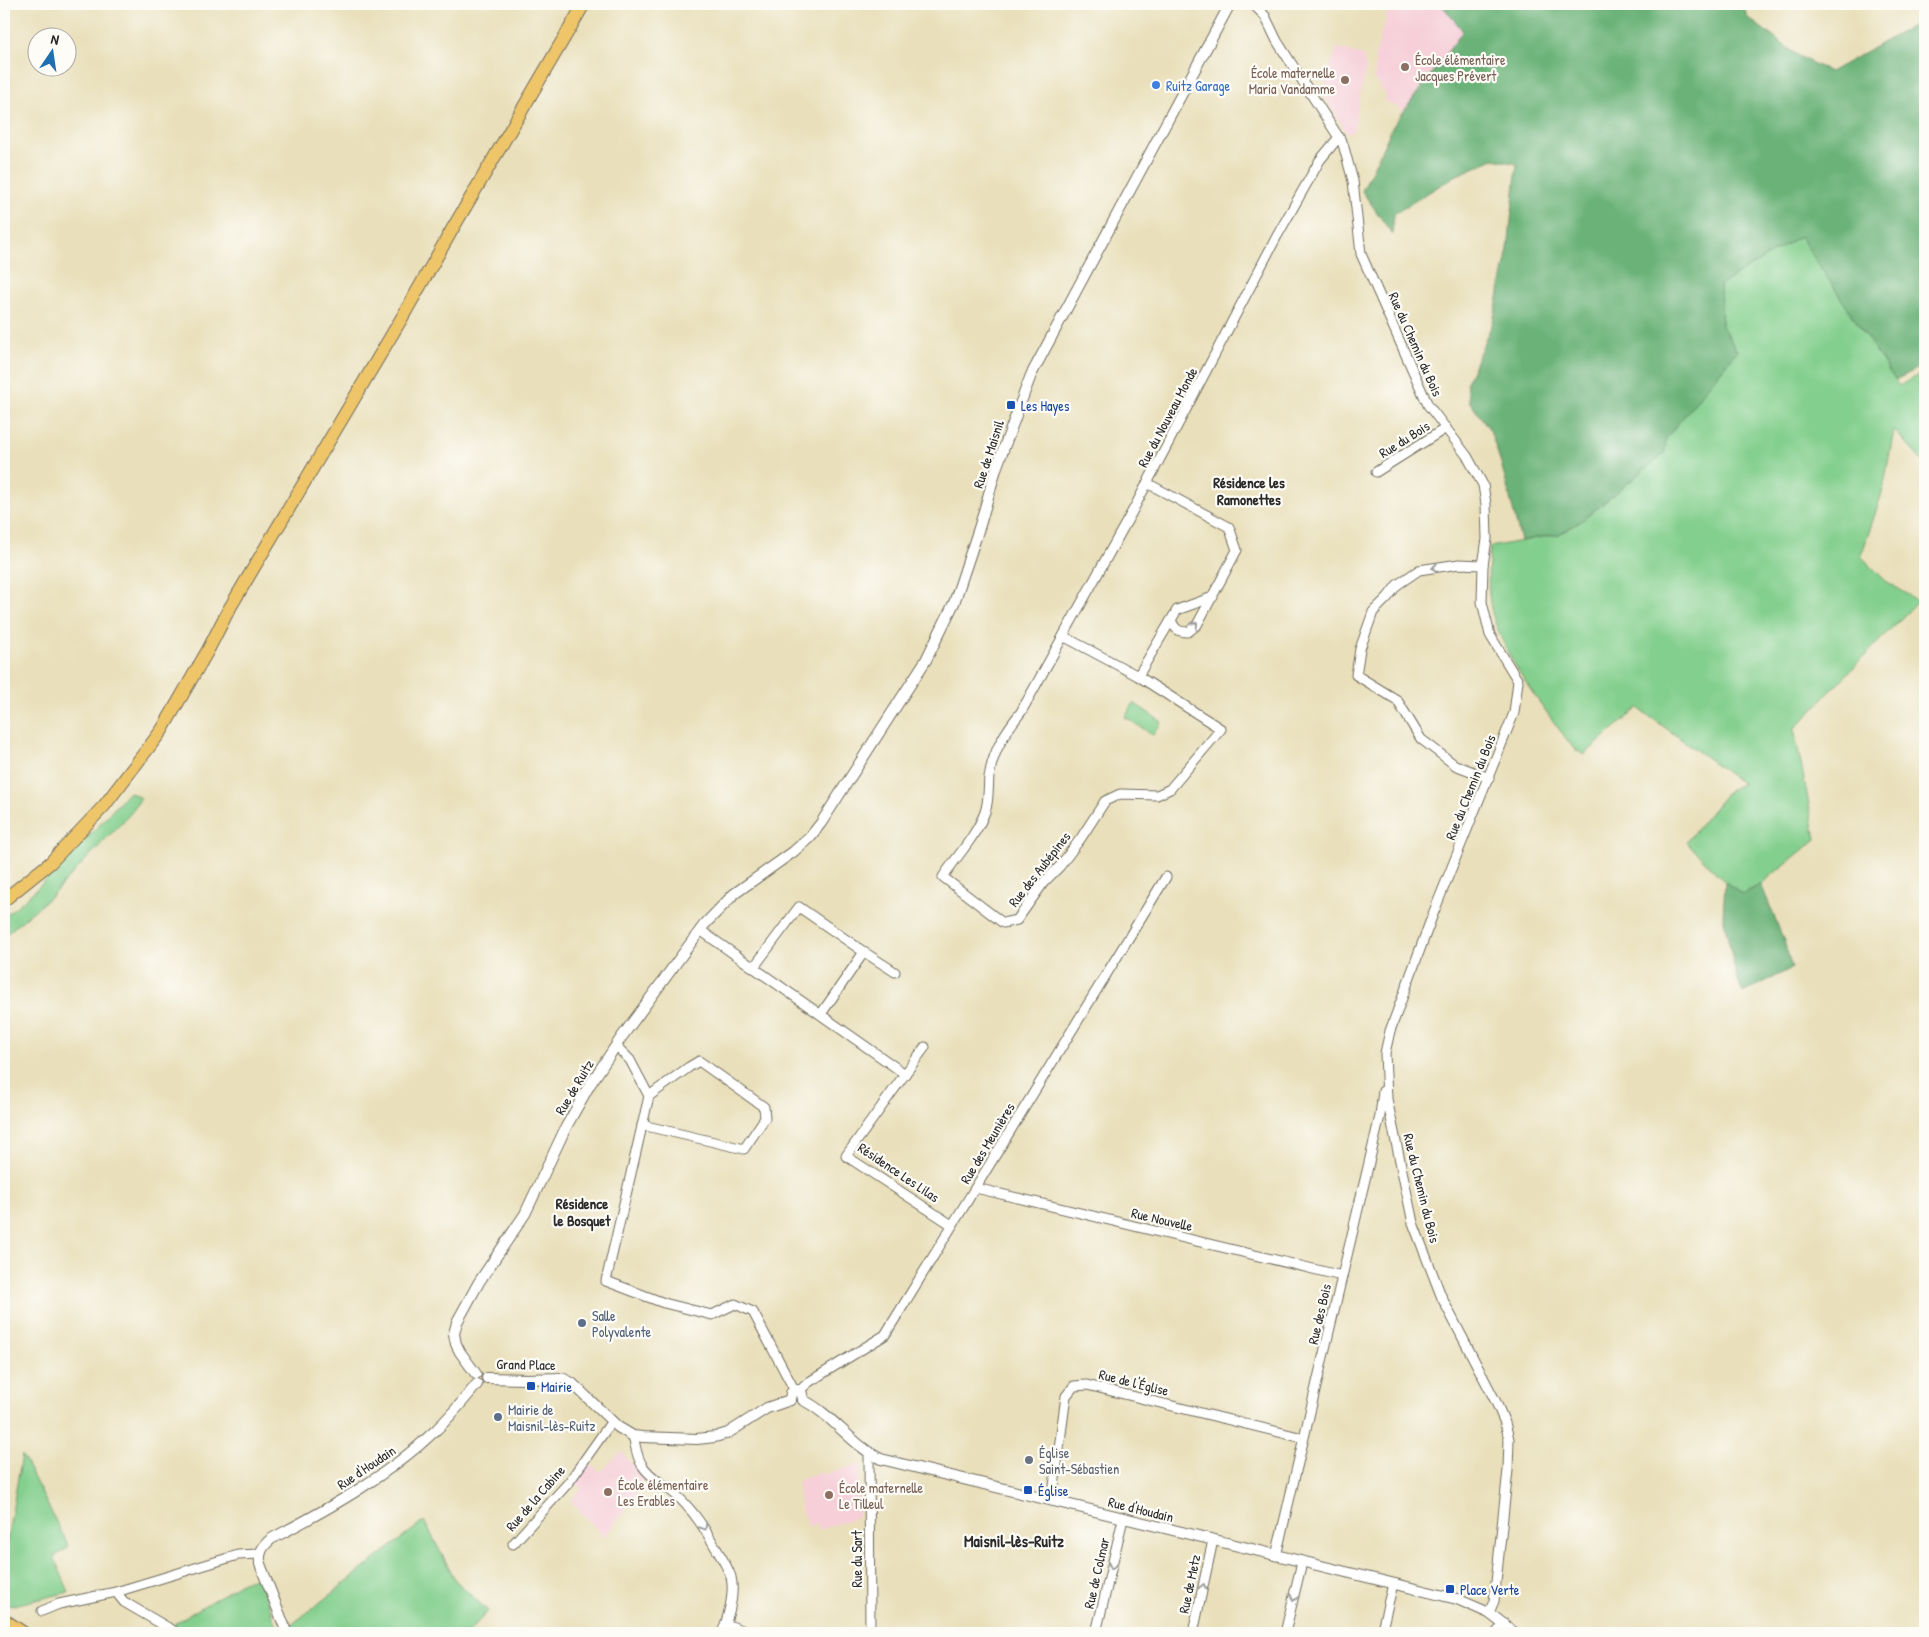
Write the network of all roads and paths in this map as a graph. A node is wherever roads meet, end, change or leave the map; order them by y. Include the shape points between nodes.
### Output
1 (584, 4) edge
2 (1230, 4) edge
3 (1253, 4) edge
4 (1260, 4) edge
5 (1265, 16) junction
6 (1339, 137) junction
7 (1446, 428) junction
8 (1376, 472) dead end
9 (1147, 483) junction
10 (1483, 565) junction
11 (1213, 598) junction
12 (1171, 620) junction
13 (1063, 636) junction
14 (1138, 676) junction
15 (1021, 712) joint
16 (1489, 778) junction
17 (793, 852) joint
18 (1166, 877) dead end
19 (4, 900) edge
20 (700, 930) junction
21 (864, 952) junction
22 (754, 967) junction
23 (895, 972) dead end
24 (821, 1014) junction
25 (616, 1046) junction
26 (926, 1047) dead end
27 (904, 1074) junction
28 (1385, 1079) junction
29 (649, 1096) junction
30 (642, 1125) junction
31 (976, 1188) junction
32 (952, 1226) junction
33 (1342, 1276) junction
34 (476, 1379) junction
35 (797, 1395) junction
36 (612, 1421) junction
37 (633, 1436) junction
38 (1303, 1438) junction
39 (869, 1454) junction
40 (1052, 1501) junction
41 (1123, 1519) junction
42 (1212, 1540) junction
43 (513, 1544) dead end
44 (259, 1554) junction
45 (1276, 1556) junction
46 (1302, 1562) junction
47 (1393, 1584) junction
48 (116, 1592) junction
49 (42, 1611) dead end
50 (1489, 1613) junction
51 (4, 1621) edge
52 (1505, 1624) junction
53 (724, 1629) edge
54 (21, 1633) edge
55 (177, 1633) edge
56 (287, 1633) edge
57 (749, 1633) edge
58 (870, 1633) edge
59 (1096, 1633) edge
60 (1193, 1633) edge
61 (1285, 1633) edge
62 (1381, 1633) edge
63 (1496, 1633) edge
64 (1515, 1633) edge

1 - 19 main road via 228,611 162,730 104,806 50,863
2 - 17 street, Rue de Maisnil via 1031,375 996,469 954,603 926,660 821,822
3 - 5 street, Rue du Chemin du Bois
4 - 5 street
5 - 6 street, Rue du Chemin du Bois via 1277,41
6 - 7 street, Rue du Chemin du Bois via 1347,154 1361,254 1428,405
6 - 9 street, Rue du Nouveau Monde via 1320,160 1277,236
7 - 8 street, Rue du Bois
7 - 10 street, Rue du Chemin du Bois via 1483,485 1487,539
9 - 11 street via 1229,527 1237,550
9 - 13 street, Rue du Nouveau Monde
10 - 16 street, Rue du Chemin du Bois via 1482,602 1490,635 1518,681 1514,713
10 -> 16 street via 1460,564 1419,570 1397,585 1373,612 1360,649 1356,675 1397,700 1421,739 1455,765
11 - 12 street via 1177,610
12 -> 11 street via 1174,628 1188,632 1197,625
12 - 14 street
13 - 14 street
13 - 15 street, Rue du Nouveau Monde
14 - 15 street, Rue des Aubépines via 1221,729 1170,789 1157,795 1120,794 1105,801 1017,920 1003,923 943,877 977,829 986,810 995,752
16 - 28 street, Rue du Chemin du Bois via 1433,914 1390,1031 1385,1053
17 - 20 street, Rue de Ruitz via 734,894
18 - 31 street, Rue des Meunières
20 - 22 street
20 - 25 street, Rue de Ruitz
21 - 22 street via 799,907
21 - 23 street
21 - 24 street
22 - 24 street
24 - 27 street
25 - 29 street via 630,1060
25 - 34 street, Rue de Ruitz via 566,1127 525,1214 479,1282 457,1322 456,1344
26 - 27 street
27 - 32 street, Résidence Les Lilas via 846,1156
28 - 33 street, Rue des Bois via 1380,1116
28 - 50 street, Rue du Chemin du Bois via 1418,1239 1442,1298 1496,1402 1509,1439 1494,1601
29 - 30 street
29 - 30 street via 699,1061 764,1107 765,1118 744,1149
30 - 35 street via 606,1281 664,1304 712,1315 735,1304 753,1312
31 - 32 street, Rue des Meunières
31 - 33 street, Rue Nouvelle
32 - 35 street, Rue des Meunières via 885,1335 809,1382
33 - 38 street, Rue des Bois
34 - 36 street, Grand Place via 483,1373 487,1378 562,1378 572,1383
34 - 44 street, Rue d'Houdain via 441,1426 397,1464 329,1509 271,1539
35 - 37 street via 715,1437
35 - 39 street, Rue d'Houdain
36 - 37 street, Grand Place
36 - 43 street, Rue de la Cabine via 569,1482
37 -> 53 street via 642,1466 695,1514 731,1577
38 - 40 street, Rue de l'Église via 1087,1385 1074,1386 1066,1396
38 - 45 street, Rue des Bois
39 - 40 street, Rue d'Houdain via 888,1462
39 - 58 street, Rue du Sart
40 - 41 street, Rue d'Houdain
41 - 42 street, Rue d'Houdain
41 -> 59 street, Rue de Colmar
42 - 45 street, Rue d'Houdain
60 -> 42 street, Rue de Metz
44 - 48 street via 238,1555
44 - 56 street
45 - 46 street, Rue d'Houdain
46 - 47 street, Rue d'Houdain
46 -> 61 street
47 - 50 street, Rue d'Houdain via 1457,1599
47 - 62 street
48 - 49 street
48 - 55 street via 124,1602
50 - 52 street, Rue d'Houdain
51 - 54 highway
52 - 63 street
52 - 64 street, Rue d'Houdain
53 - 57 street

